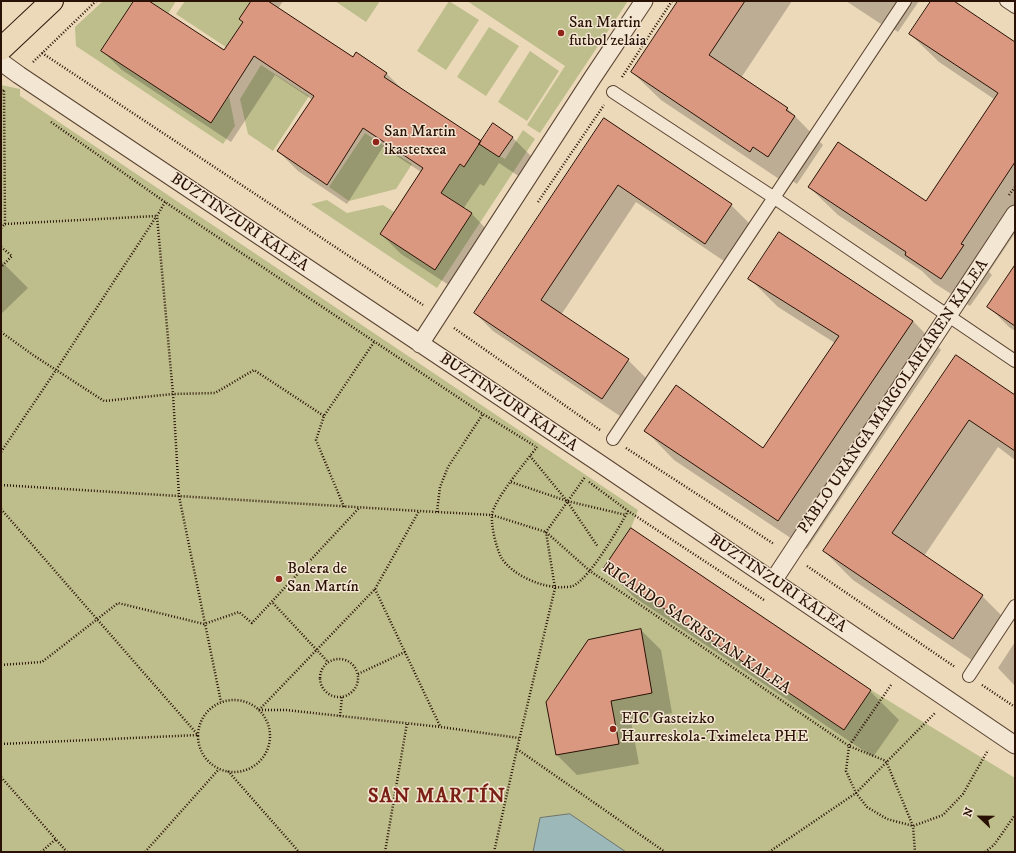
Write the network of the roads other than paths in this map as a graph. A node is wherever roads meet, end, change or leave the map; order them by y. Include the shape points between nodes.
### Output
1 (52, 1) edge
2 (644, 1) edge
3 (905, 1) edge
4 (1006, 1) edge
5 (1015, 7) edge
6 (1, 50) edge
7 (1, 62) edge
8 (613, 92) road end
9 (773, 198) junction
10 (1015, 214) edge
11 (948, 316) junction
12 (420, 344) junction
13 (1015, 361) edge
14 (613, 439) road end
15 (773, 581) junction
16 (1015, 606) edge
17 (969, 676) road end
18 (1015, 745) edge

1 - 6 main road
2 - 12 street
3 - 9 street
4 - 5 street
7 - 12 street, BUZTINZURI KALEA
8 - 9 street
9 - 11 street
9 - 14 street
10 - 11 street, PABLO URANGA MARGOLARIAREN KALEA
11 - 13 street
11 - 15 street, PABLO URANGA MARGOLARIAREN KALEA
12 - 15 street, BUZTINZURI KALEA
15 - 18 street, BUZTINZURI KALEA
16 - 17 street

